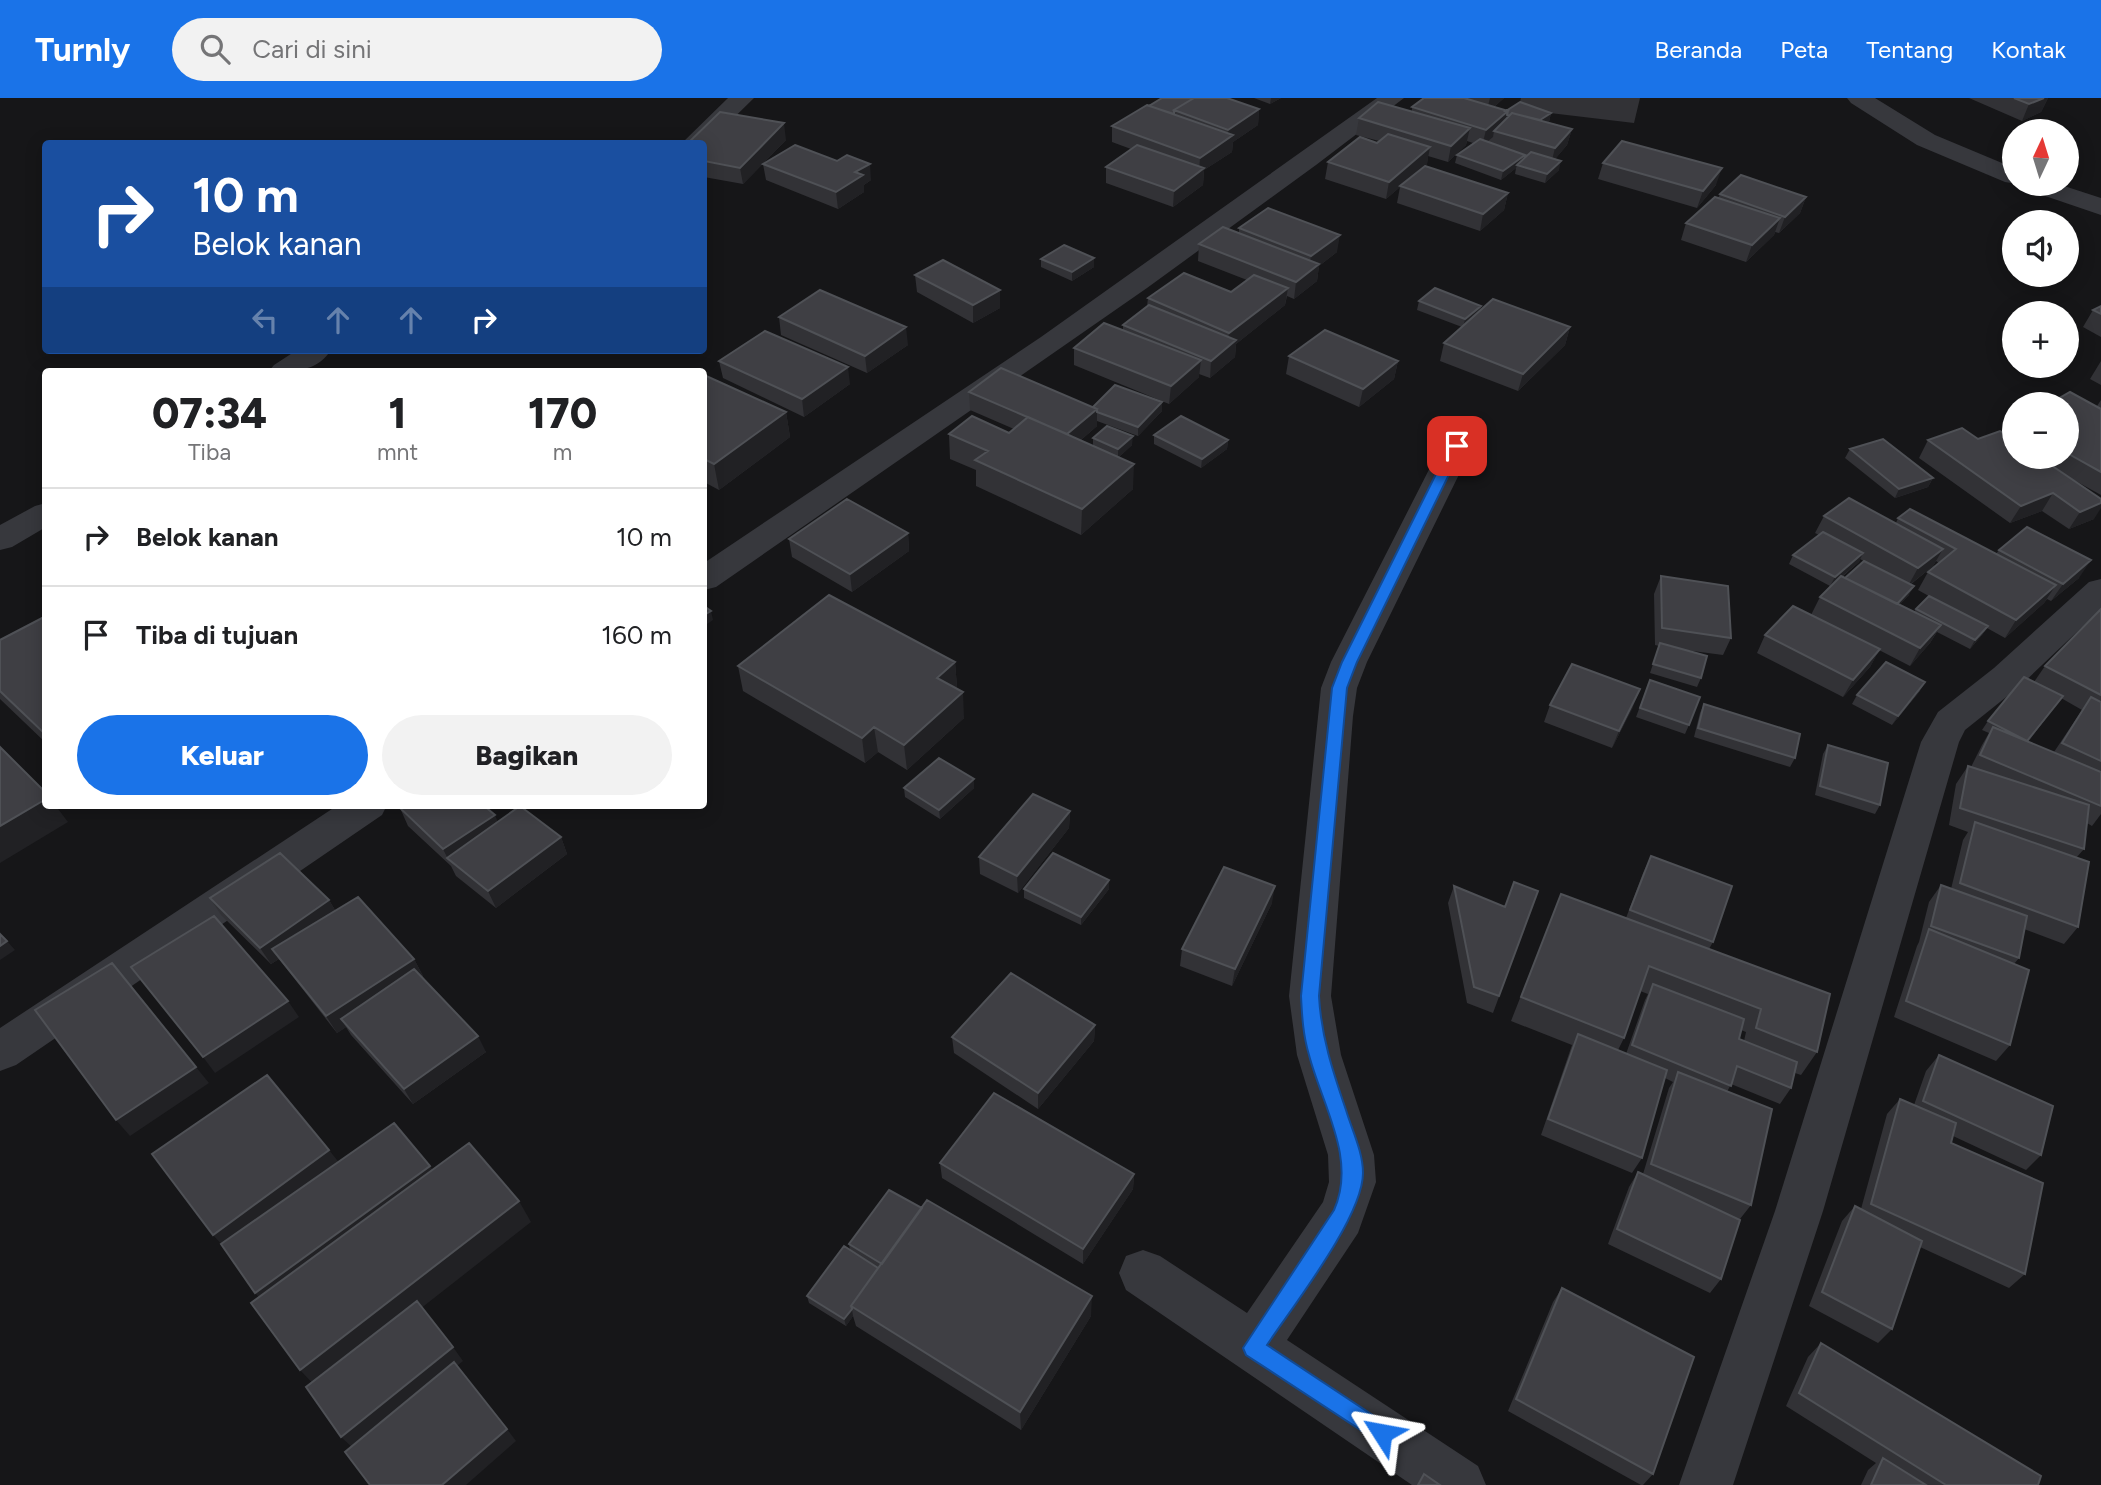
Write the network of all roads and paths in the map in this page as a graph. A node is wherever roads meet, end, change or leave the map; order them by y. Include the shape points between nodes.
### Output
1 (742, 98) edge
2 (1392, 98) edge
3 (1858, 98) edge
4 (697, 140) edge
5 (2002, 172) edge
6 (2069, 196) edge
7 (2101, 207) edge
8 (311, 354) edge
9 (289, 368) edge
10 (1457, 446) dead end
11 (42, 515) edge
12 (0, 539) edge
13 (707, 577) edge
14 (2101, 590) edge
15 (362, 809) edge
16 (0, 1052) edge
17 (1143, 1273) dead end
18 (1262, 1354) junction
19 (1454, 1481) edge
20 (1706, 1485) edge

1 - 4 street
2 - 13 street via 1260,197
3 - 5 street via 1926,140
6 - 7 street
8 - 9 street
10 - 18 street via 1339,688 1310,996 1318,1054 1348,1145 1351,1194
11 - 12 street
14 - 20 street via 2007,677 1951,721 1940,742 1800,1211
15 - 16 street
17 - 18 street
18 - 19 street

